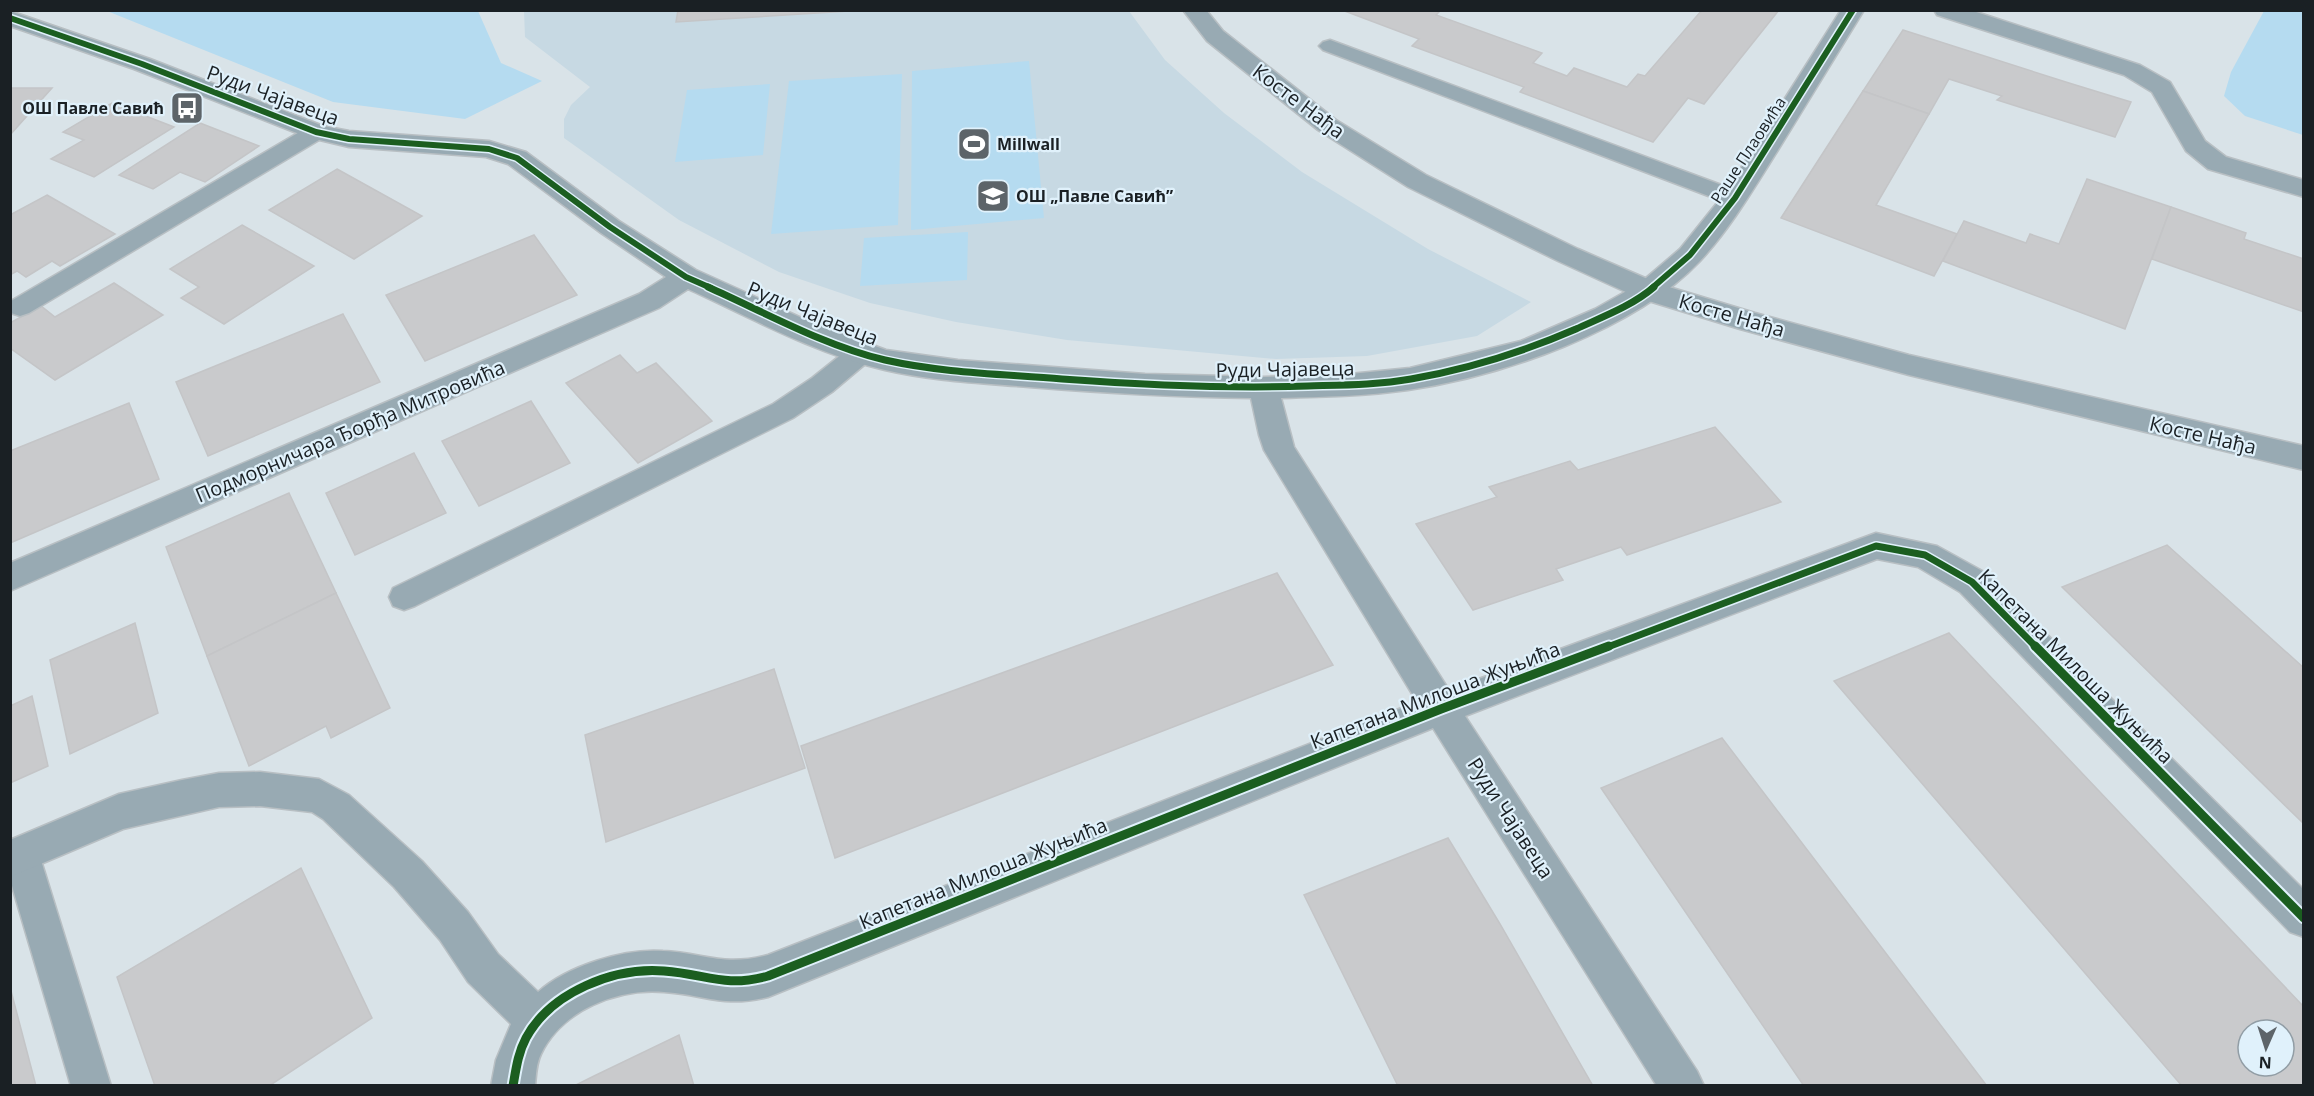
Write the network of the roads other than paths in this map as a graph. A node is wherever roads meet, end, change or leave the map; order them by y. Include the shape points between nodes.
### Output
1 (1194, 10) edge
2 (1853, 10) edge
3 (1945, 10) edge
4 (10, 18) edge
5 (1330, 46) dead end
6 (316, 132) junction
7 (2304, 189) edge
8 (1735, 198) junction
9 (686, 277) junction
10 (1649, 291) junction
11 (20, 307) dead end
12 (861, 353) junction
13 (1263, 388) junction
14 (2304, 458) edge
15 (10, 578) edge
16 (404, 597) dead end
17 (1441, 709) junction
18 (16, 857) edge
19 (2304, 918) edge
20 (537, 1019) junction
21 (91, 1086) edge
22 (513, 1086) edge
23 (1682, 1086) edge

1 - 10 street, Косте Нађа via 1215,36 1327,125 1407,174
2 - 8 street, Раше Плаовића
3 - 7 street via 2132,70 2161,87 2195,146 2217,163
4 - 6 street, Руди Чајавеца
5 - 8 lane
6 - 9 street, Руди Чајавеца via 398,144 489,149 517,158
6 - 11 lane
8 - 10 street, Раше Плаовића via 1690,255
9 - 12 street, Руди Чајавеца
9 - 15 street, Подморничара Ђорђа Митровића via 649,301
10 - 13 street, Руди Чајавеца via 1530,350 1473,365 1410,379
10 - 14 street, Косте Нађа via 1909,365
12 - 13 street, Руди Чајавеца via 958,371 1145,385
12 - 16 lane via 783,411
13 - 17 street, Руди Чајавеца via 1280,450
17 - 19 street, Капетана Милоша Жуњића via 1876,546 1925,555 1972,582
17 - 20 street, Капетана Милоша Жуњића via 768,976 740,982 652,971 628,974 592,984 564,998
17 - 23 street, Руди Чајавеца
18 - 20 street via 119,812 182,796 260,789 319,796 408,874 454,926 483,968
18 - 21 lane
20 - 22 street, Капетана Милоша Жуњића via 513,1071

